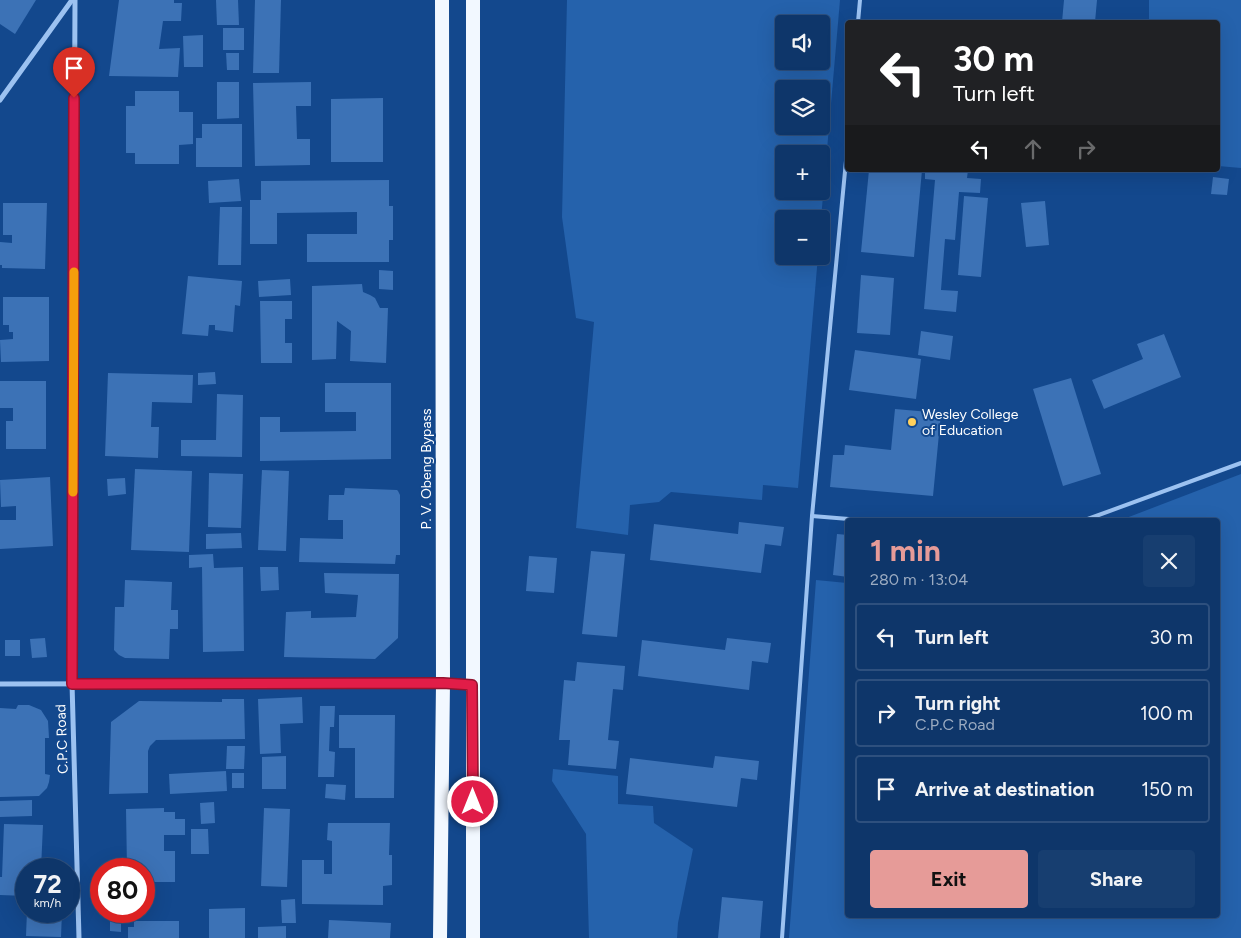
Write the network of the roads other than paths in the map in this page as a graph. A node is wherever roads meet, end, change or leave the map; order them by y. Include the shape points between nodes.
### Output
1 (73, 0) edge
2 (442, 0) edge
3 (473, 0) edge
4 (860, 0) edge
5 (858, 20) edge
6 (0, 100) edge
7 (845, 171) edge
8 (1241, 463) edge
9 (812, 516) junction
10 (1090, 518) edge
11 (845, 519) edge
12 (443, 683) junction
13 (0, 684) edge
14 (72, 684) junction
15 (472, 685) junction
16 (79, 938) edge
17 (440, 938) edge
18 (473, 938) edge
19 (782, 938) edge

1 - 6 street
1 - 14 street, C.P.C Road
2 - 12 highway, P. V. Obeng Bypass
3 - 15 highway
4 - 5 lane
7 - 9 lane
8 - 10 lane
9 - 11 lane
9 - 19 lane
12 - 14 street
12 - 15 street
12 - 17 highway, P. V. Obeng Bypass
13 - 14 street
14 - 16 street, C.P.C Road
15 - 18 highway

